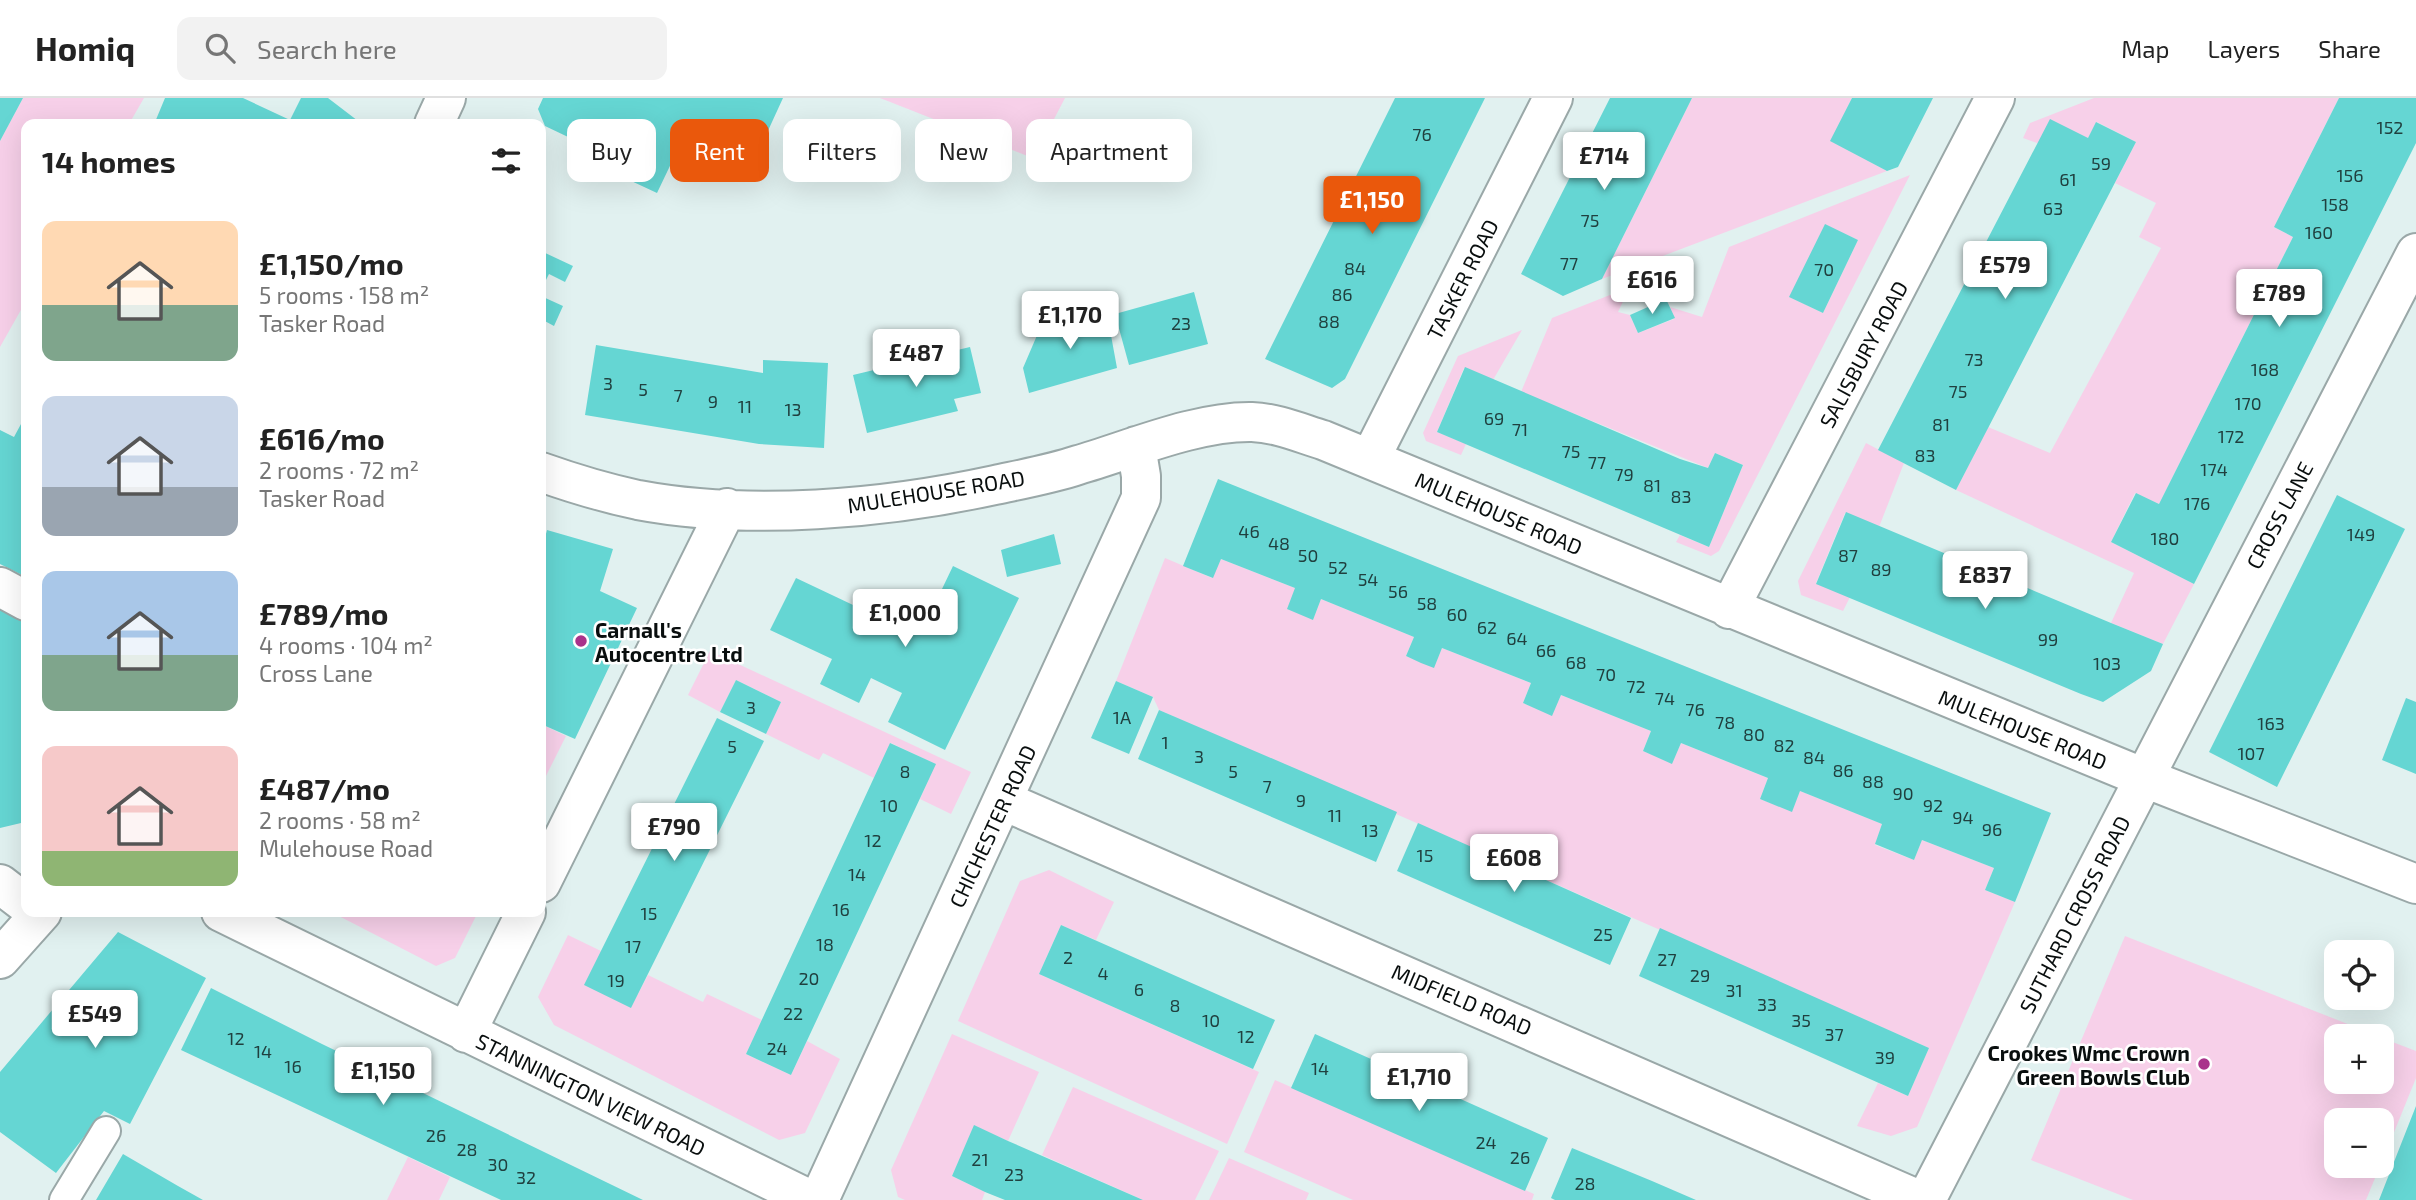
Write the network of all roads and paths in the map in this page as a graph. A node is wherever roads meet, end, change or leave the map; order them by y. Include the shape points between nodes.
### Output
1 (1553, 98) edge
2 (1995, 98) edge
3 (2415, 256) edge
4 (1136, 446) junction
5 (1370, 459) junction
6 (546, 473) edge
7 (727, 508) junction
8 (0, 587) edge
9 (21, 598) edge
10 (1729, 609) junction
11 (2142, 777) junction
12 (1003, 801) junction
13 (546, 873) edge
14 (0, 884) edge
15 (2416, 884) edge
16 (21, 900) edge
17 (31, 917) edge
18 (231, 917) edge
19 (524, 917) edge
20 (0, 959) edge
21 (466, 1033) junction
22 (106, 1131) dead end
23 (64, 1200) edge
24 (811, 1200) edge
25 (819, 1200) edge
26 (1919, 1200) edge
27 (1926, 1200) edge

1 - 5 street, TASKER ROAD
2 - 10 street, SALISBURY ROAD
3 - 11 street, CROSS LANE
4 - 5 street, MULEHOUSE ROAD via 1251,422 1281,426
4 - 7 street, MULEHOUSE ROAD via 1076,466 976,489 858,505
4 - 12 street, CHICHESTER ROAD via 1141,498
5 - 10 street, MULEHOUSE ROAD
6 - 7 street, MULEHOUSE ROAD via 637,500
7 - 13 street
8 - 9 street
10 - 11 street, MULEHOUSE ROAD
11 - 15 street, MULEHOUSE ROAD
11 - 27 street, SUTHARD CROSS ROAD
12 - 25 street, CHICHESTER ROAD
12 - 26 street, MIDFIELD ROAD
14 - 16 street
17 - 20 street
18 - 21 street, STANNINGTON VIEW ROAD
19 - 21 street
21 - 24 street, STANNINGTON VIEW ROAD
22 - 23 lane

